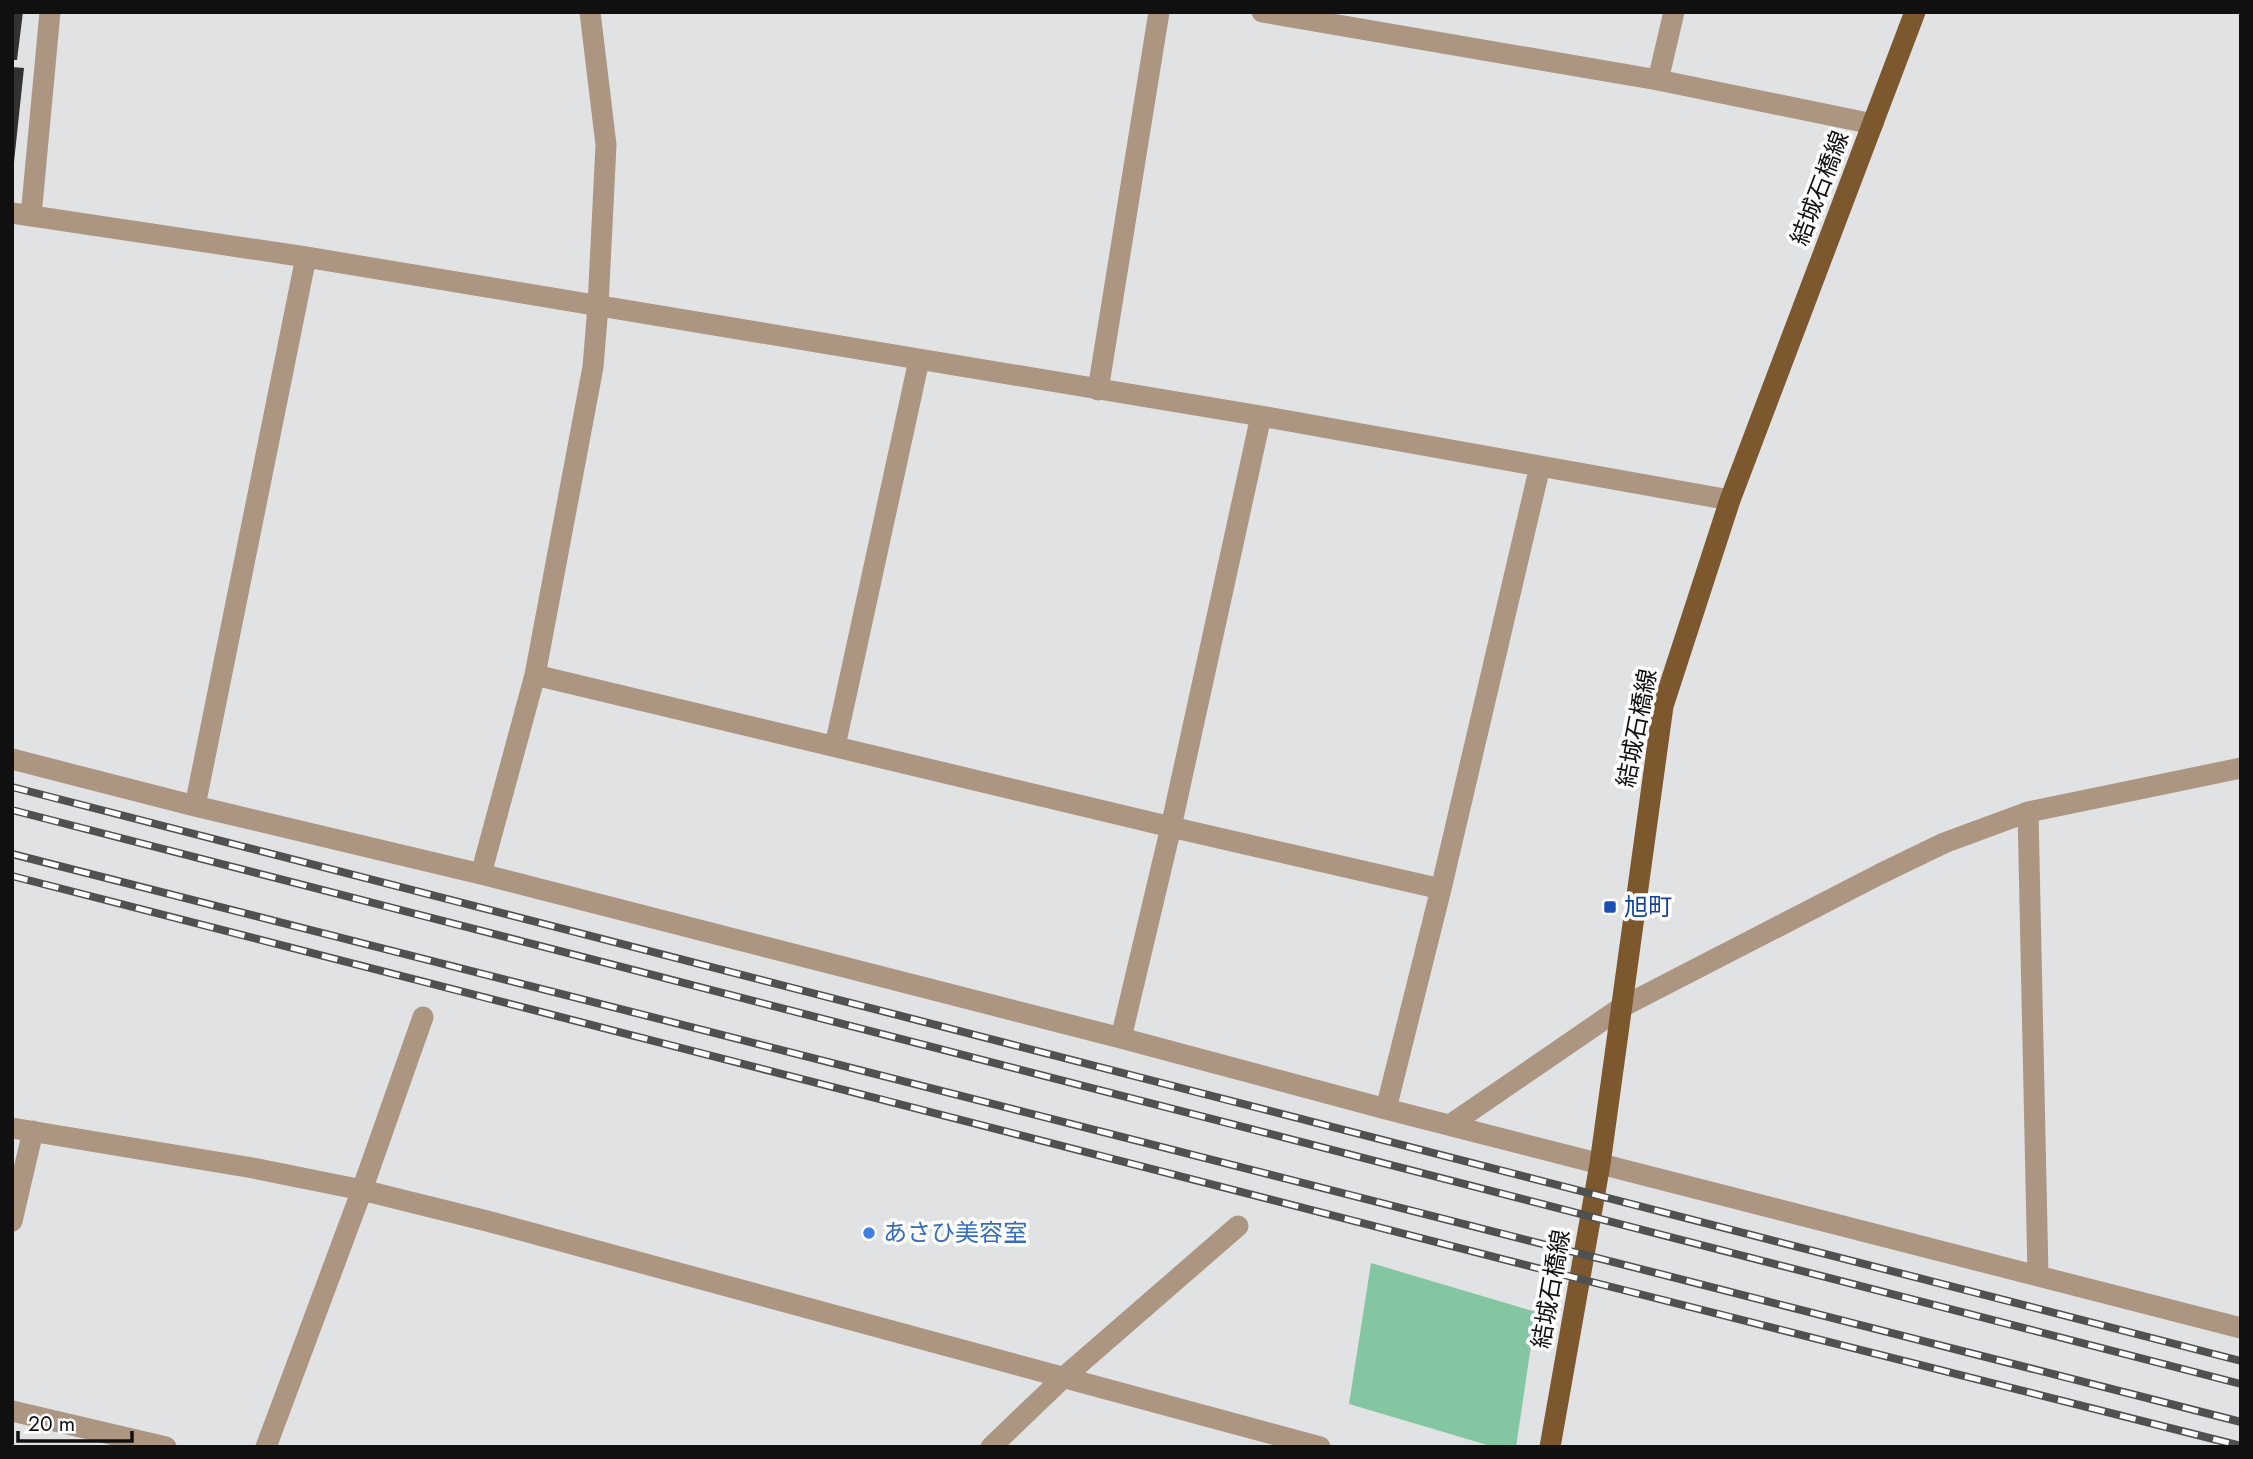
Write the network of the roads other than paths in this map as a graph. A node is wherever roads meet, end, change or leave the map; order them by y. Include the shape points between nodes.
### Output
1 (50, 12) edge
2 (590, 12) edge
3 (1159, 12) edge
4 (1262, 12) edge
5 (1674, 12) edge
6 (1915, 12) edge
7 (1658, 80) junction
8 (1873, 124) junction
9 (22, 214) edge
10 (306, 257) junction
11 (598, 306) junction
12 (919, 360) junction
13 (1098, 390) junction
14 (1261, 415) junction
15 (1540, 466) junction
16 (1730, 500) junction
17 (535, 675) junction
18 (835, 746) junction
19 (12, 759) edge
20 (2241, 768) edge
21 (195, 806) junction
22 (2028, 812) junction
23 (1171, 827) junction
24 (481, 874) junction
25 (1441, 889) junction
26 (1622, 1007) junction
27 (423, 1017) dead end
28 (1121, 1038) junction
29 (1386, 1109) junction
30 (1450, 1125) junction
31 (23, 1129) edge
32 (1600, 1164) junction
33 (362, 1190) junction
34 (12, 1221) edge
35 (1238, 1226) dead end
36 (2038, 1275) junction
37 (2241, 1328) edge
38 (1063, 1378) junction
39 (12, 1411) edge
40 (166, 1447) edge
41 (266, 1447) edge
42 (991, 1447) edge
43 (1320, 1447) edge
44 (1550, 1447) edge

1 - 9 street
2 - 11 street via 606,145
3 - 13 street
4 - 7 street
5 - 7 street
6 - 8 main road, 結城石橋線
7 - 8 street
8 - 16 main road, 結城石橋線
9 - 10 street
10 - 11 street
10 - 21 street
11 - 12 street
11 - 17 street via 593,367
12 - 13 street
12 - 18 street
13 - 14 street
14 - 15 street
14 - 23 street
15 - 16 street
15 - 25 street
16 - 26 main road, 結城石橋線 via 1663,706
17 - 18 street
17 - 24 street
18 - 23 street
19 - 21 street
20 - 22 street
21 - 24 street
22 - 26 street via 1944,843
22 - 36 street
23 - 25 street
23 - 28 street
24 - 28 street
25 - 29 street
26 - 30 street
26 - 32 main road, 結城石橋線
27 - 33 street
28 - 29 street
29 - 30 street
30 - 32 street
31 - 33 street
31 - 34 street
32 - 36 street
32 - 44 main road, 結城石橋線
33 - 38 street
33 - 41 street
35 - 38 street
36 - 37 street
38 - 42 street
38 - 43 street
39 - 40 street

